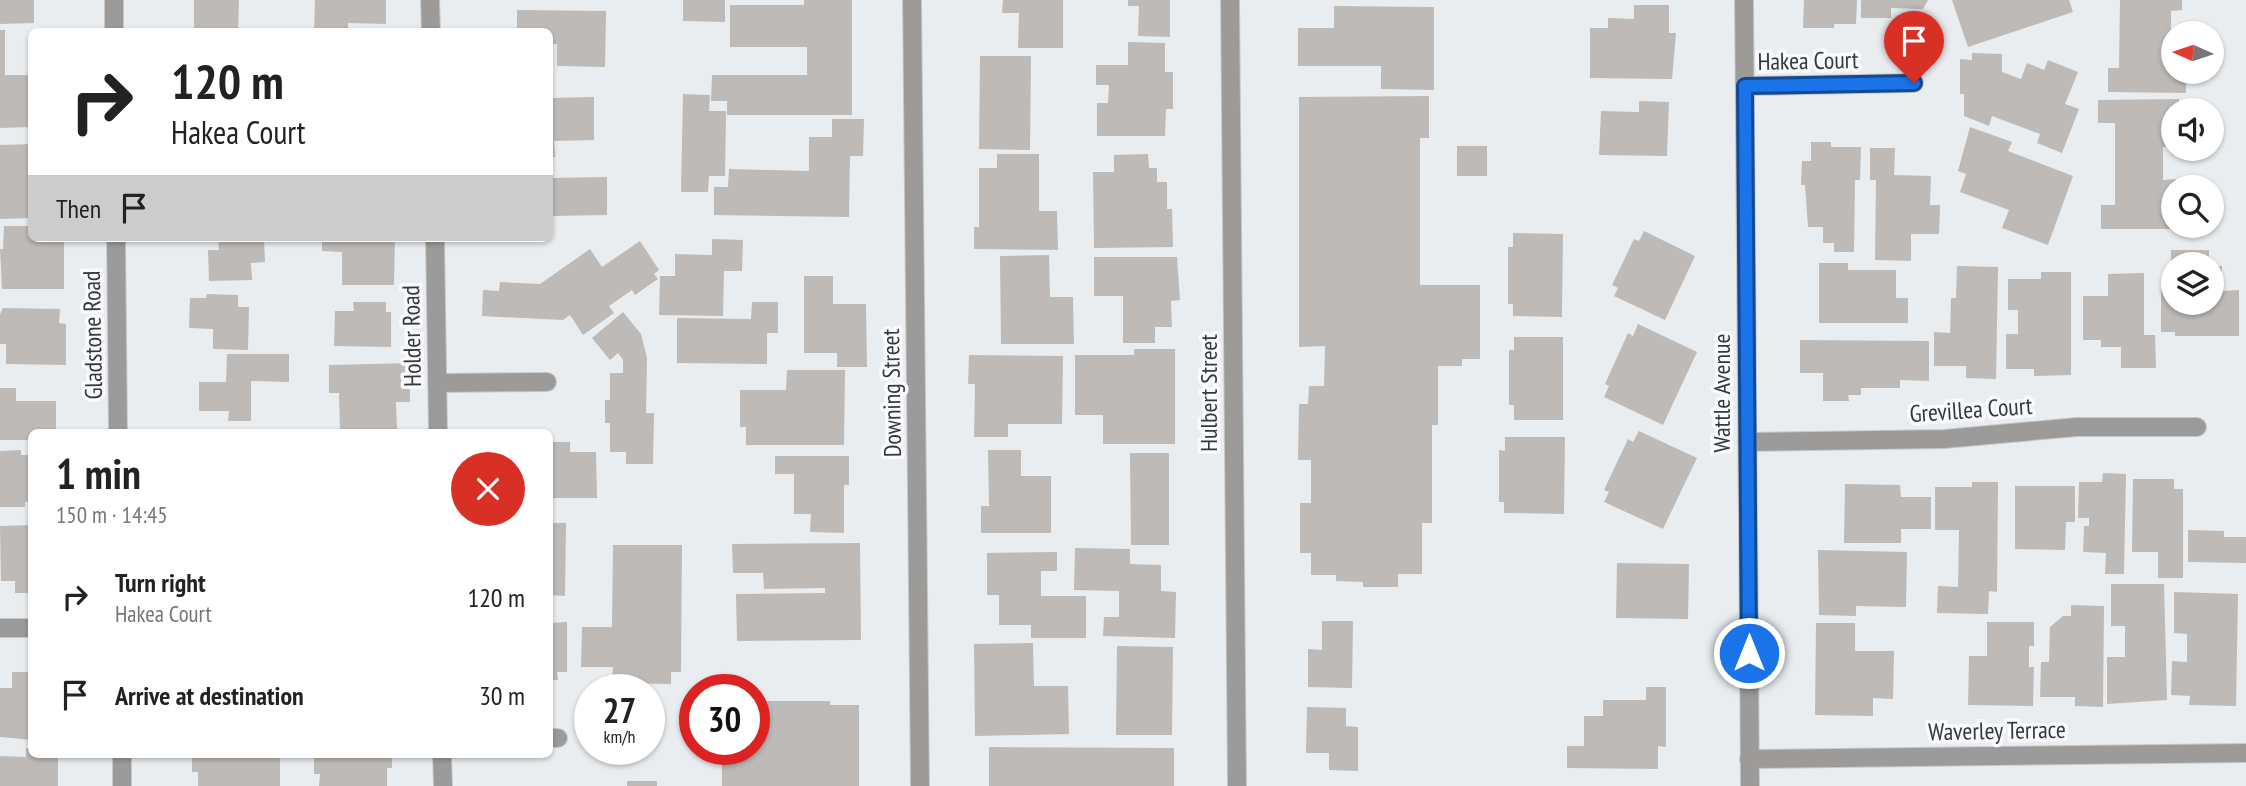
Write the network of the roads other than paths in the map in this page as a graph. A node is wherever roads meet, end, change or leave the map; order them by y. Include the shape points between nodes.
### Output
1 (114, 0) edge
2 (430, 0) edge
3 (912, 0) edge
4 (1230, 0) edge
5 (1744, 0) edge
6 (114, 28) edge
7 (431, 28) edge
8 (1914, 83) dead end
9 (1745, 86) junction
10 (116, 242) edge
11 (435, 242) edge
12 (547, 382) dead end
13 (437, 383) junction
14 (2197, 427) dead end
15 (118, 429) edge
16 (438, 429) edge
17 (1747, 442) junction
18 (0, 628) edge
19 (28, 628) edge
20 (2246, 753) edge
21 (122, 758) edge
22 (442, 758) edge
23 (1749, 759) junction
24 (122, 786) edge
25 (443, 786) edge
26 (920, 786) edge
27 (1237, 786) edge
28 (1750, 786) edge

1 - 6 street
2 - 7 street
3 - 26 street, Downing Street
4 - 27 street, Hulbert Street
5 - 9 street, Wattle Avenue
8 - 9 street, Hakea Court
9 - 17 street, Wattle Avenue
10 - 15 street, Gladstone Road
11 - 13 street, Holder Road
12 - 13 street
13 - 16 street, Holder Road
14 - 17 street, Grevillea Court via 2077,427 1944,439
17 - 23 street, Wattle Avenue
18 - 19 street
20 - 23 street, Waverley Terrace
21 - 24 street
22 - 25 street
23 - 28 street, Wattle Avenue

